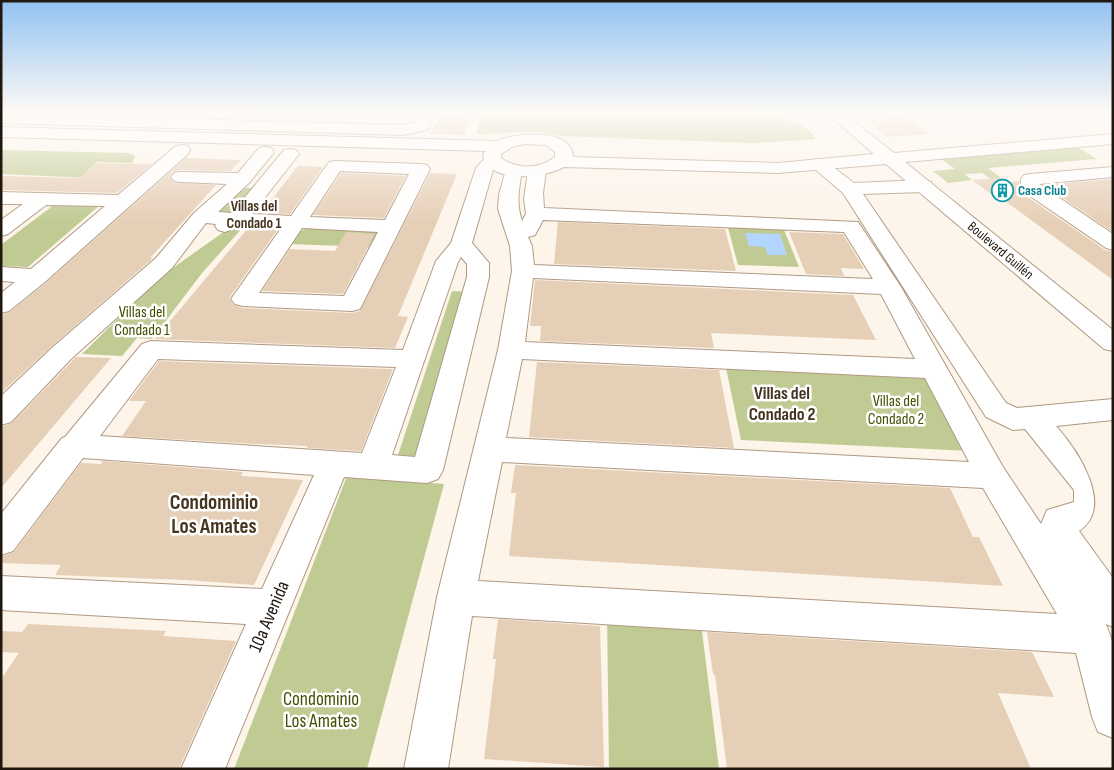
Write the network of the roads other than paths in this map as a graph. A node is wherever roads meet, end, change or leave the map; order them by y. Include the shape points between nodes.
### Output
1 (160, 150) edge
2 (182, 150) joint
3 (424, 150) edge
4 (500, 150) edge
5 (557, 150) edge
6 (813, 150) edge
7 (879, 150) edge
8 (984, 150) edge
9 (265, 152) junction
10 (496, 153) junction
11 (290, 154) junction
12 (562, 155) junction
13 (889, 158) junction
14 (818, 164) junction
15 (513, 170) junction
16 (537, 170) junction
17 (1113, 172) edge
18 (180, 177) dead end
19 (242, 180) junction
20 (266, 181) junction
21 (924, 186) junction
22 (850, 188) junction
23 (508, 195) junction
24 (1, 198) edge
25 (42, 199) junction
26 (101, 201) junction
27 (124, 201) junction
28 (535, 205) junction
29 (201, 217) junction
30 (237, 220) junction
31 (296, 223) junction
32 (392, 227) junction
33 (1, 230) edge
34 (1108, 236) edge
35 (461, 244) junction
36 (522, 258) junction
37 (164, 263) junction
38 (1, 274) edge
39 (38, 276) junction
40 (888, 287) junction
41 (1, 306) edge
42 (1113, 343) edge
43 (510, 350) junction
44 (413, 359) junction
45 (933, 369) junction
46 (1113, 409) edge
47 (1, 414) edge
48 (1032, 418) junction
49 (73, 446) junction
50 (490, 449) junction
51 (334, 464) junction
52 (373, 466) junction
53 (992, 476) junction
54 (1, 540) edge
55 (1, 593) edge
56 (456, 597) junction
57 (271, 607) junction
58 (1102, 622) edge
59 (1113, 717) edge
60 (203, 769) edge
61 (426, 769) edge

1 - 26 street
2 - 9 street
2 - 27 street
3 - 10 street
4 - 10 street
5 - 12 street
6 - 12 street via 764,154
7 - 13 street, Boulevard Guillén
8 - 13 street
9 - 11 street
9 - 19 street
10 - 11 street
10 - 15 street via 498,165
10 - 35 street via 485,168
11 - 20 street
12 - 14 street via 778,168
12 - 16 street via 551,168
13 - 14 street
13 - 21 street, Boulevard Guillén
14 - 22 street
15 - 16 street
15 - 23 street
16 - 28 street
17 - 34 street via 1030,179 1030,185 1037,192
18 - 19 street
19 - 20 street
19 - 29 street
20 - 30 street
21 - 22 street
21 - 42 street, Boulevard Guillén
22 - 48 street via 996,410 1013,419
23 - 28 street
23 - 36 street via 508,209
24 - 25 street
25 - 26 street
25 - 33 street
26 - 27 street
27 - 39 street
28 - 36 street
28 - 40 street via 851,226
29 - 30 street
29 - 37 street
30 - 31 street
30 - 37 street
31 - 32 street
31 - 32 street via 335,166 421,169
31 - 32 street via 242,299 352,304
35 - 44 street via 447,261
35 - 52 street via 478,264 478,277 427,470
36 - 40 street
36 - 43 street
37 - 47 street via 62,353
38 - 39 street
39 - 41 street
40 - 45 street
43 - 45 street
43 - 50 street
44 - 49 street via 150,350
44 - 52 street
45 - 53 street
46 - 48 street
48 - 58 street via 1091,492 1090,509 1078,517 1058,520 1056,526
49 - 51 street
49 - 54 street
50 - 53 street
50 - 56 street
51 - 52 street
51 - 57 street, 10a Avenida
53 - 58 street
55 - 57 street
56 - 58 street
56 - 61 street
57 - 60 street, 10a Avenida
58 - 59 street

